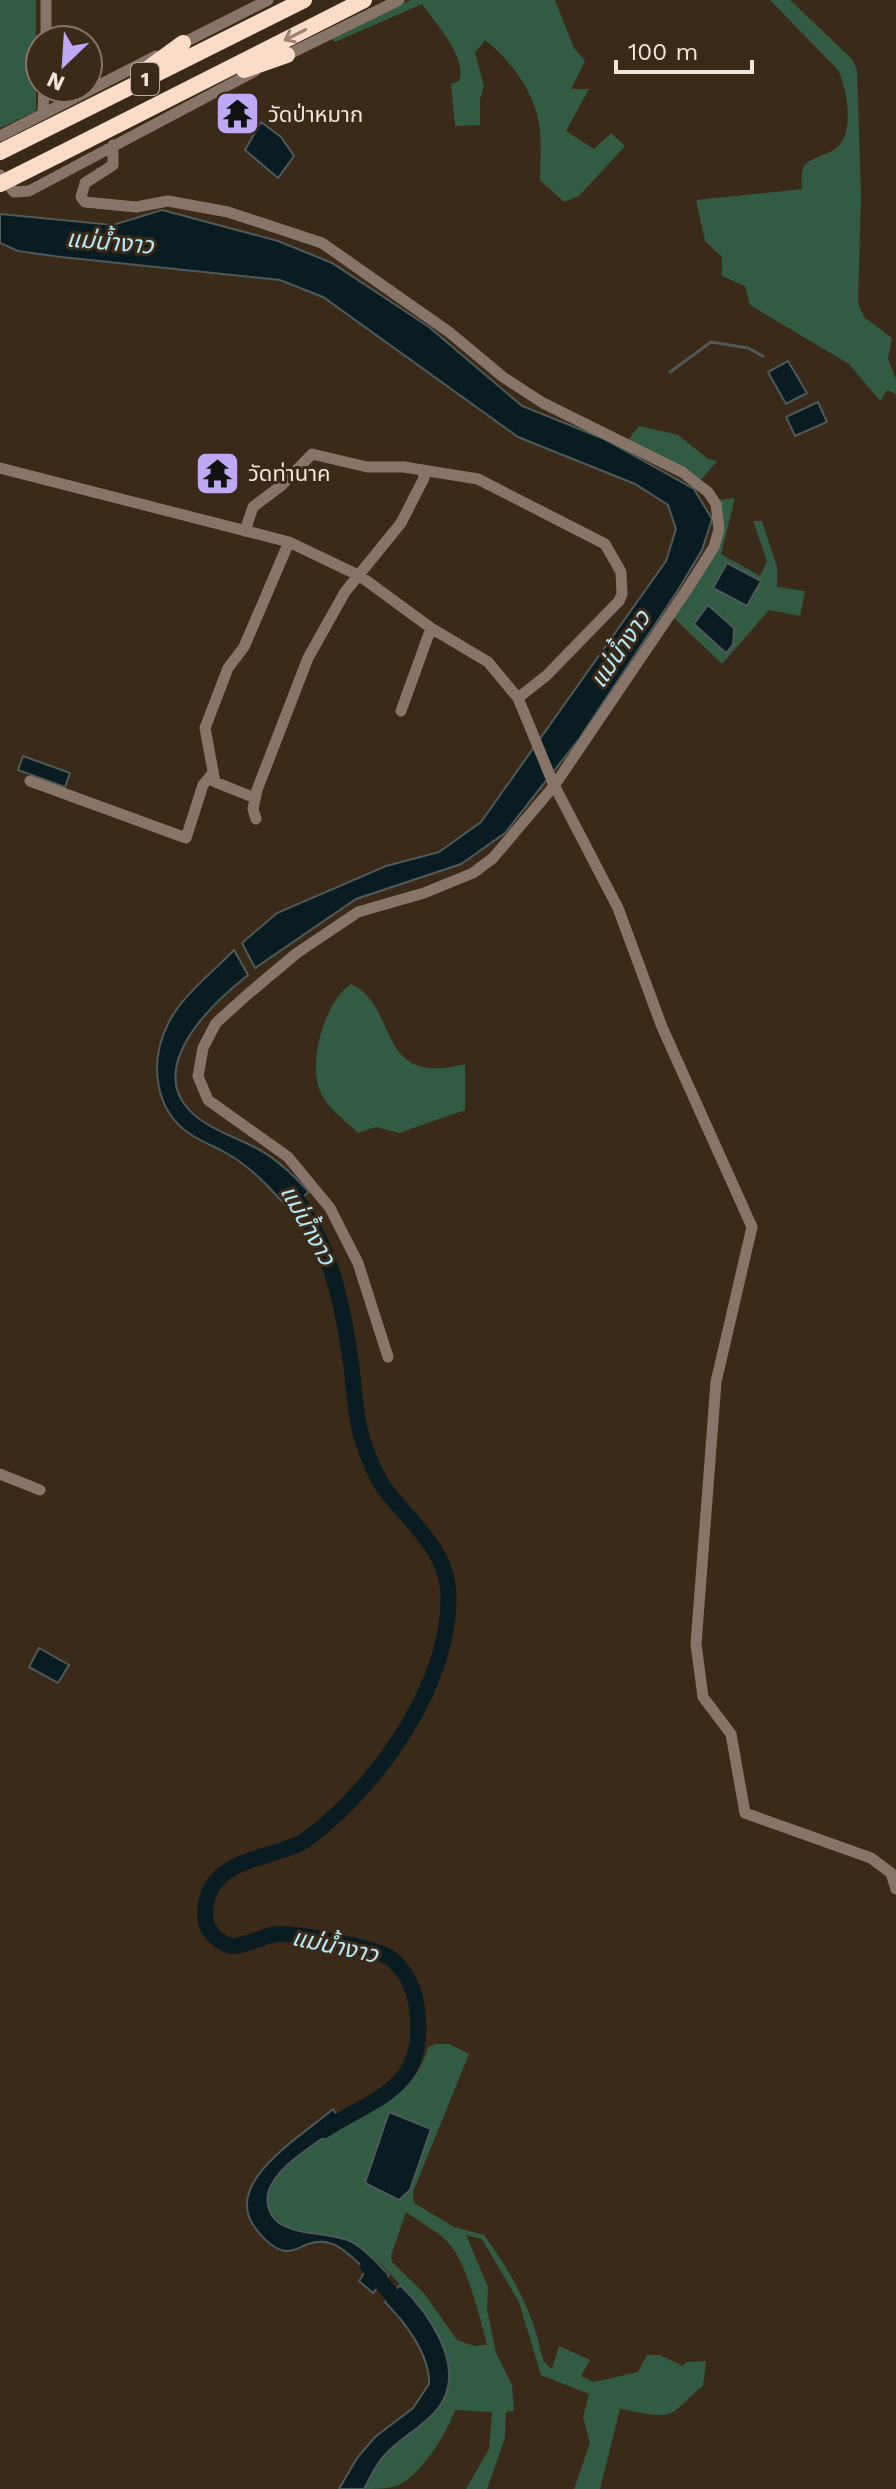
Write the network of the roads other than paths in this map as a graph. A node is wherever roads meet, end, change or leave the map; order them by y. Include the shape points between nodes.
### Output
1 (46, 0) edge
2 (268, 0) edge
3 (304, 0) edge
4 (364, 0) edge
5 (399, 0) edge
6 (46, 24) edge
7 (183, 43) junction
8 (287, 55) junction
9 (175, 95) junction
10 (109, 97) junction
11 (43, 104) edge
12 (43, 112) junction
13 (0, 136) edge
14 (113, 145) junction
15 (0, 152) edge
16 (0, 175) edge
17 (0, 184) edge
18 (0, 468) edge
19 (423, 471) junction
20 (245, 531) junction
21 (289, 542) junction
22 (360, 576) junction
23 (431, 628) junction
24 (518, 698) junction
25 (401, 711) dead end
26 (212, 774) junction
27 (30, 781) dead end
28 (554, 785) junction
29 (255, 798) junction
30 (256, 819) dead end
31 (388, 1357) dead end
32 (0, 1474) edge
33 (40, 1490) dead end
34 (896, 1889) edge

1 - 6 street
2 - 7 street
3 - 10 highway, 1
4 -> 9 highway, 1
5 - 8 street
7 - 10 highway
7 - 12 street
8 - 9 highway
8 - 14 street
9 - 17 highway, 1, bridge
10 - 15 highway, 1
11 - 12 street
12 - 13 street
14 - 16 street via 19,194
14 - 28 street via 113,165 85,183 85,202 136,207 168,201 228,212 322,243 449,332 511,383 682,472 708,492 716,504 719,529 714,547
18 - 20 street
19 - 20 street via 367,467 312,454 253,507
19 - 22 street via 401,523
19 - 24 street via 478,479 589,535 605,544 621,572 619,601
20 - 21 street
21 - 22 street
21 - 26 street via 205,728
22 - 23 street
22 - 29 street via 345,592 308,658
23 - 24 street via 488,662
23 - 25 street
24 - 28 street
26 - 27 street via 203,785 186,838
26 - 29 street via 221,786
28 - 31 street via 481,868 424,893 366,909 297,953 216,1023 198,1064 200,1087 208,1100 288,1157 330,1208 358,1263
28 - 34 street via 618,908 662,1027 752,1227 716,1382 696,1644 703,1697 731,1734 745,1813 871,1858 891,1873
29 - 30 street
32 - 33 street

